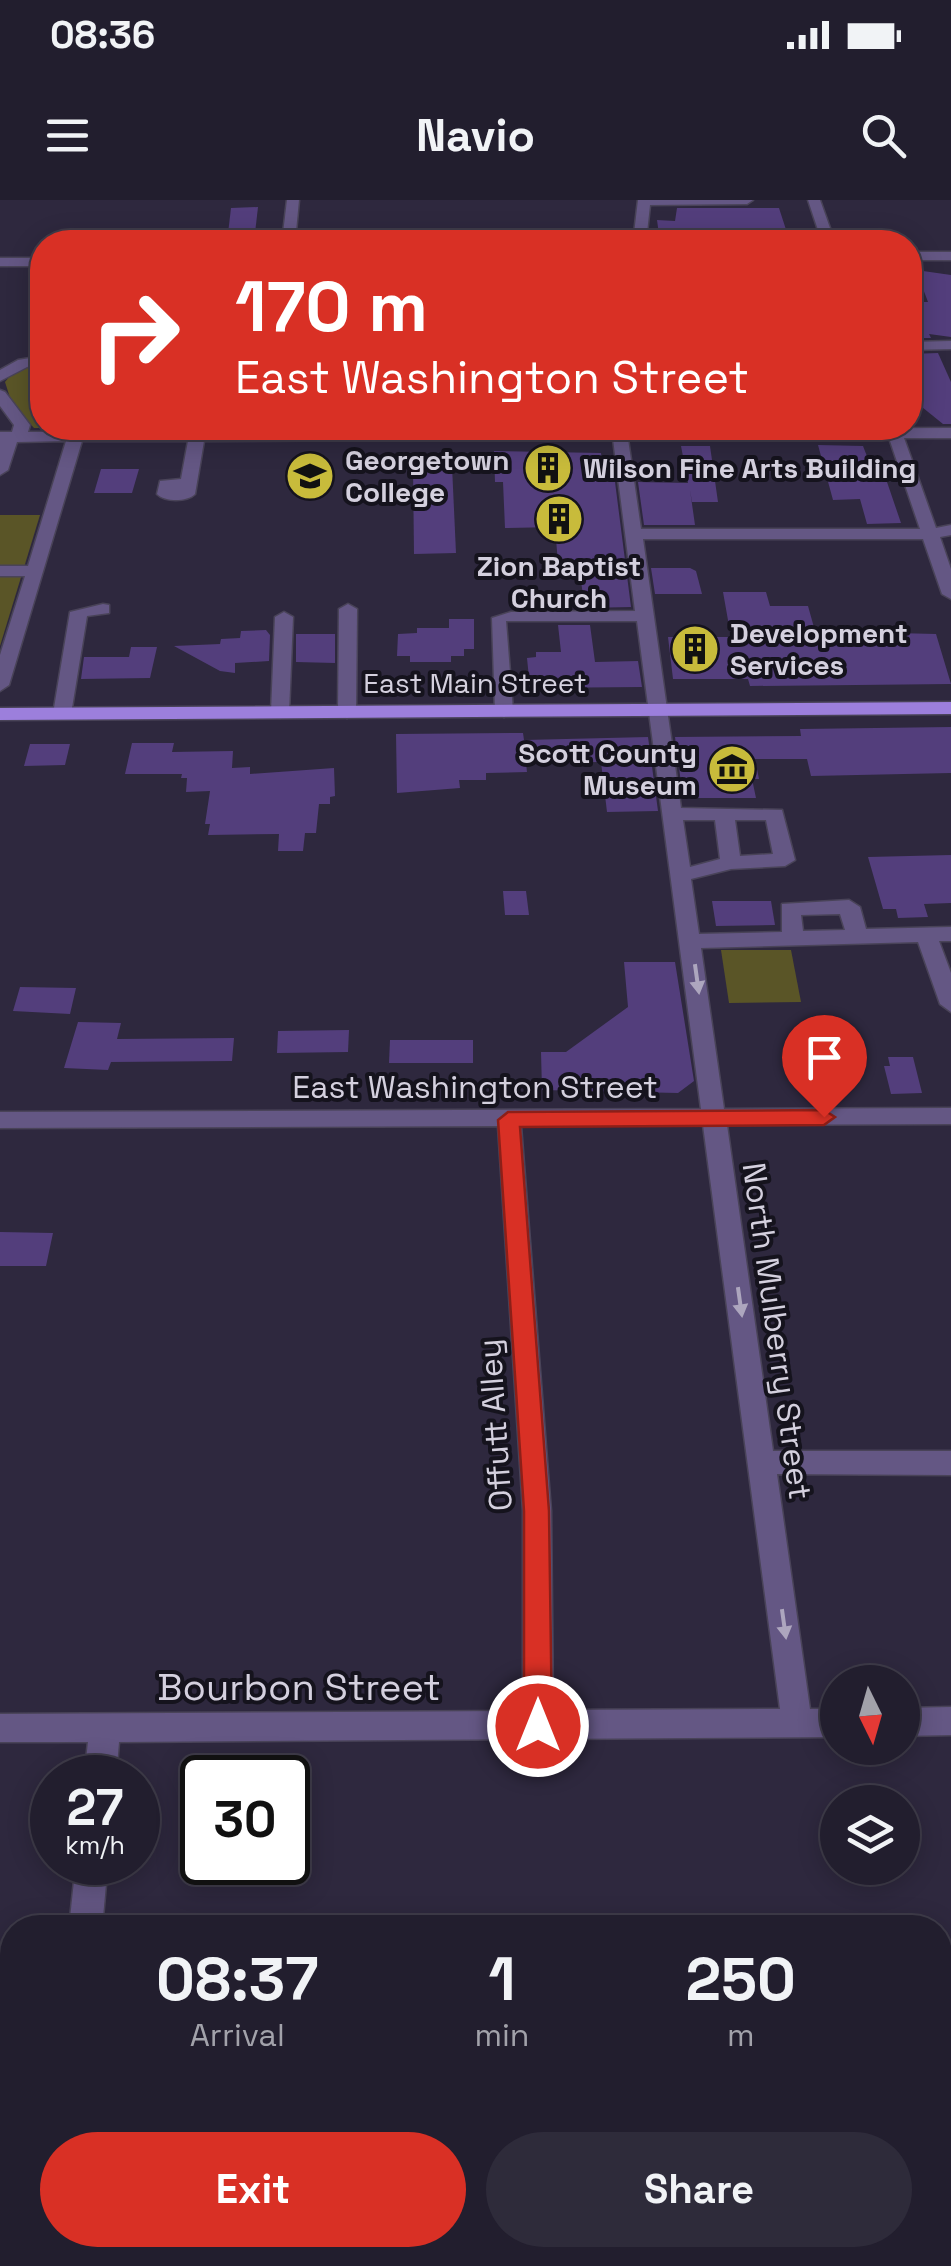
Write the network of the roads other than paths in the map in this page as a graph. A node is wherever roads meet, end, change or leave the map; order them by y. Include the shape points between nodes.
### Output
1 (293, 200) edge
2 (644, 200) edge
3 (747, 200) edge
4 (814, 200) edge
5 (289, 230) edge
6 (640, 230) edge
7 (825, 230) edge
8 (922, 256) edge
9 (951, 256) edge
10 (0, 262) edge
11 (30, 262) edge
12 (951, 345) edge
13 (922, 346) edge
14 (30, 362) edge
15 (0, 376) edge
16 (0, 395) edge
17 (922, 431) edge
18 (951, 433) edge
19 (10, 437) edge
20 (75, 440) edge
21 (196, 440) edge
22 (620, 440) edge
23 (897, 440) edge
24 (0, 470) edge
25 (189, 484) dead end
26 (951, 530) edge
27 (633, 534) junction
28 (930, 534) junction
29 (0, 571) edge
30 (35, 571) junction
31 (951, 594) edge
32 (103, 609) dead end
33 (348, 609) dead end
34 (645, 616) junction
35 (284, 617) dead end
36 (0, 685) edge
37 (951, 708) edge
38 (660, 710) junction
39 (504, 711) junction
40 (280, 712) junction
41 (346, 712) junction
42 (0, 714) edge
43 (62, 714) junction
44 (674, 814) junction
45 (724, 814) junction
46 (731, 864) junction
47 (682, 875) junction
48 (926, 934) junction
49 (951, 934) edge
50 (692, 940) junction
51 (943, 966) edge
52 (951, 1004) edge
53 (951, 1116) edge
54 (716, 1118) junction
55 (0, 1120) edge
56 (508, 1120) junction
57 (762, 1462) junction
58 (951, 1463) edge
59 (920, 1722) edge
60 (951, 1722) edge
61 (820, 1723) edge
62 (797, 1724) junction
63 (538, 1726) junction
64 (0, 1728) edge
65 (105, 1728) junction
66 (102, 1755) edge
67 (90, 1885) edge
68 (86, 1915) edge

1 - 5 street
2 - 3 street
2 - 6 street
4 - 7 street
8 - 9 street
10 - 11 street
12 - 13 street
14 - 15 street
16 - 19 street via 22,425
17 - 18 street
19 - 24 street
20 - 30 street
21 - 25 street
22 - 27 street, North Mulberry Street
23 - 28 street
26 - 28 street
27 - 28 street
27 - 34 street, North Mulberry Street
28 - 31 street
29 - 30 street
30 - 36 street
32 - 43 street via 79,612
33 - 41 street
34 - 38 street, North Mulberry Street
34 - 39 street via 504,620
35 - 40 street
37 - 38 main road, East Main Street
38 - 39 main road, East Main Street
38 - 44 street, North Mulberry Street
39 - 41 main road, East Main Street
40 - 41 main road, East Main Street
40 - 43 main road, East Main Street
42 - 43 main road, East Main Street
44 - 45 street
44 - 47 street, North Mulberry Street
45 - 46 street
45 - 46 street via 775,814 785,860
46 - 47 street
47 - 50 street, North Mulberry Street
48 - 49 street
48 - 50 street
48 - 51 street
50 -> 54 street, North Mulberry Street
51 - 52 street
53 - 54 street, East Washington Street
54 - 56 street, East Washington Street
54 -> 57 street, North Mulberry Street
55 - 56 street, East Washington Street
56 - 63 street, Offutt Alley via 536,1511
57 - 58 street
57 -> 62 street, North Mulberry Street
59 - 60 street
61 - 62 street, Bourbon Street
62 - 63 street, Bourbon Street
63 - 65 street, Bourbon Street
64 - 65 street, Bourbon Street
65 - 66 street
67 - 68 street

